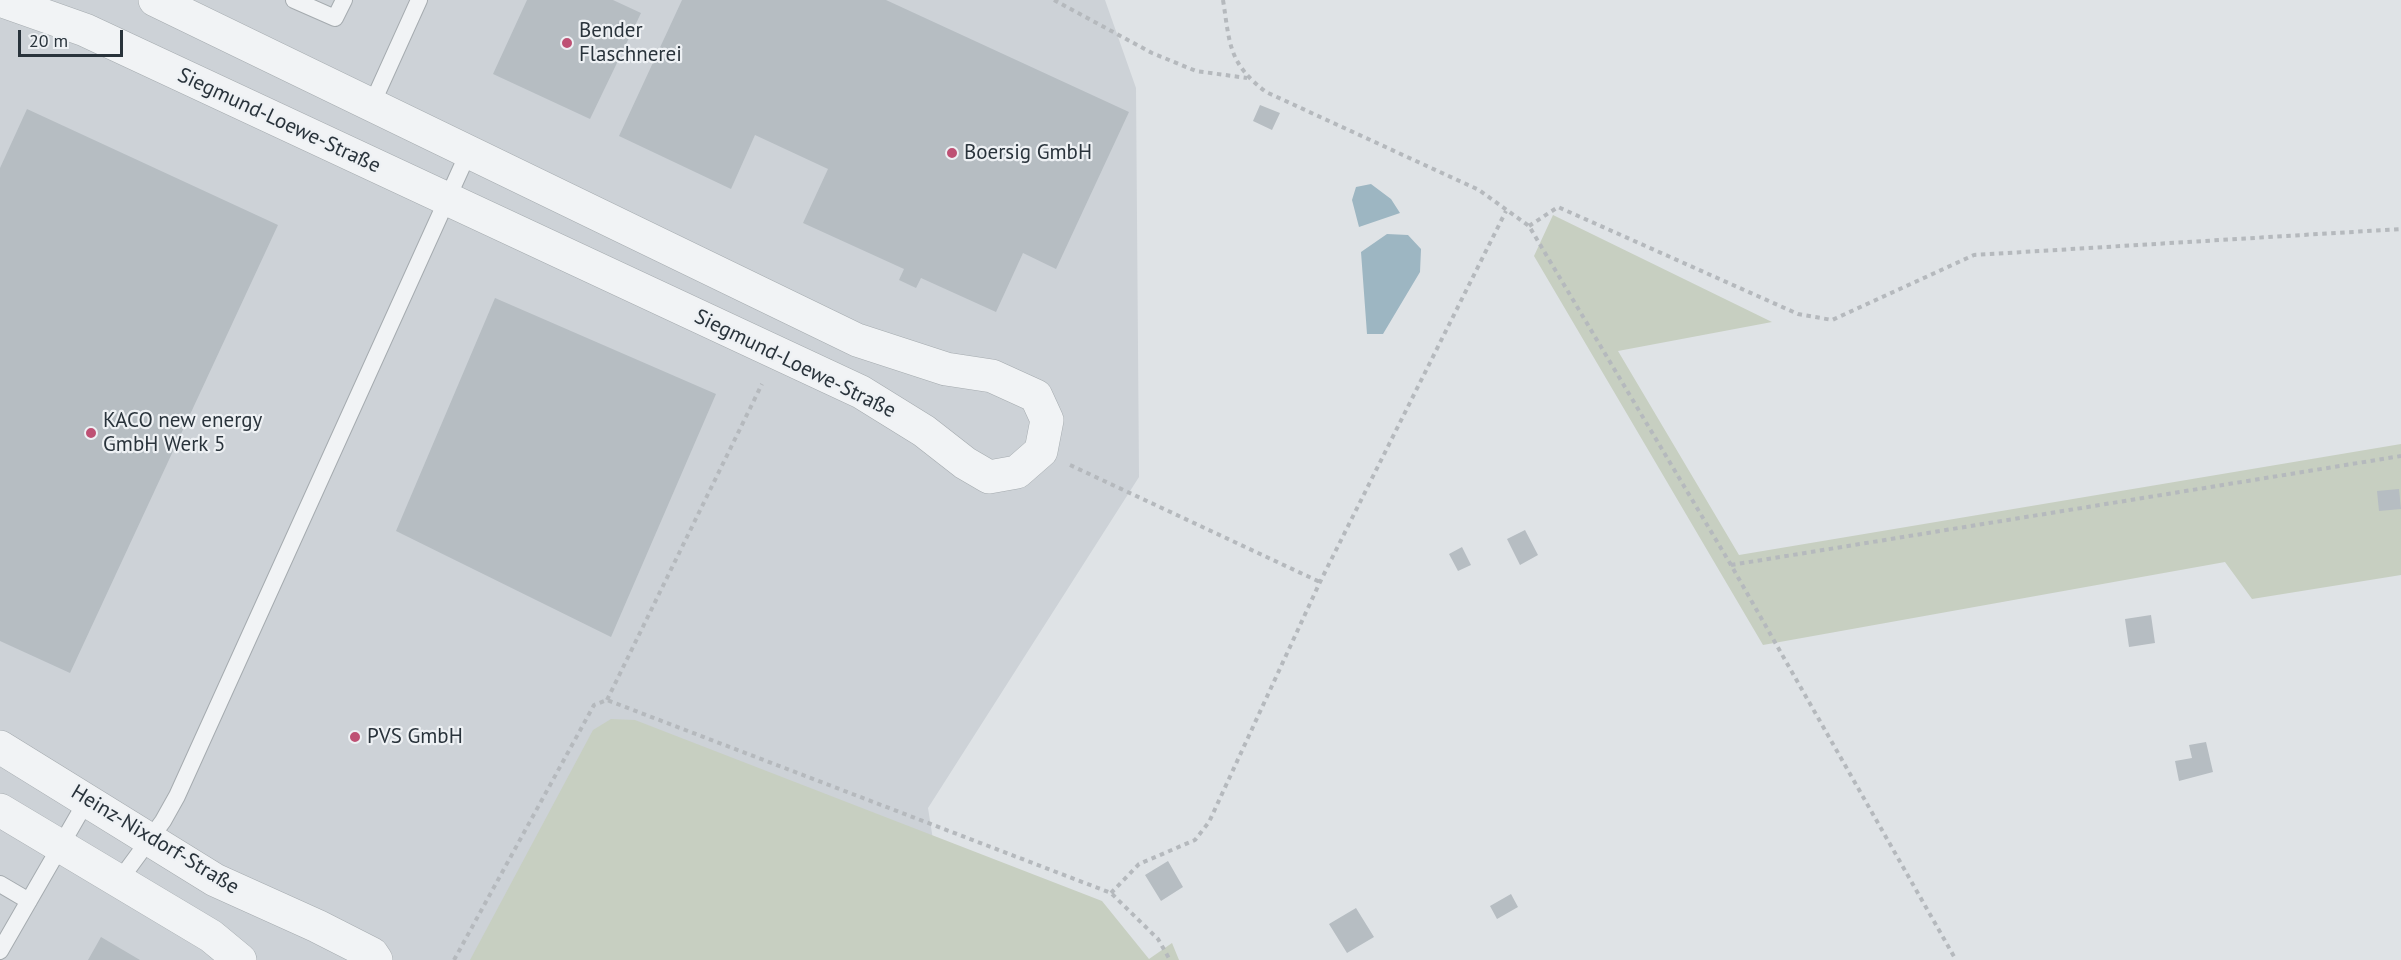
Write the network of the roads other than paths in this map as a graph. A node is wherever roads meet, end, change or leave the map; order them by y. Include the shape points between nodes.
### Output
1 (0, 0) edge
2 (155, 0) edge
3 (294, 0) edge
4 (344, 0) edge
5 (419, 0) edge
6 (372, 104) junction
7 (469, 152) junction
8 (514, 173) junction
9 (448, 199) junction
10 (490, 219) junction
11 (0, 747) edge
12 (87, 800) junction
13 (0, 810) edge
14 (150, 840) junction
15 (61, 846) junction
16 (119, 881) junction
17 (0, 884) edge
18 (29, 901) junction
19 (0, 951) edge
20 (240, 960) edge
21 (376, 960) edge

1 - 9 street, Siegmund-Loewe-Straße via 85,30
2 - 6 street
3 - 4 lane via 335,18
5 - 6 lane
6 - 7 street
7 - 8 street
7 - 9 lane
8 - 10 street
8 - 10 street, Siegmund-Loewe-Straße via 858,340 946,369 992,376 1036,396 1047,420 1041,451 1017,472 989,477 924,430 861,392
9 - 10 street, Siegmund-Loewe-Straße
9 - 14 lane via 188,774
11 - 12 street, Heinz-Nixdorf-Straße
12 - 14 street, Heinz-Nixdorf-Straße
12 - 15 lane
13 - 15 street
14 - 16 lane
14 - 21 street, Heinz-Nixdorf-Straße via 215,880 317,926 372,954
15 - 16 street
15 - 18 lane
16 - 20 street via 211,936
17 - 18 lane
18 - 19 lane

